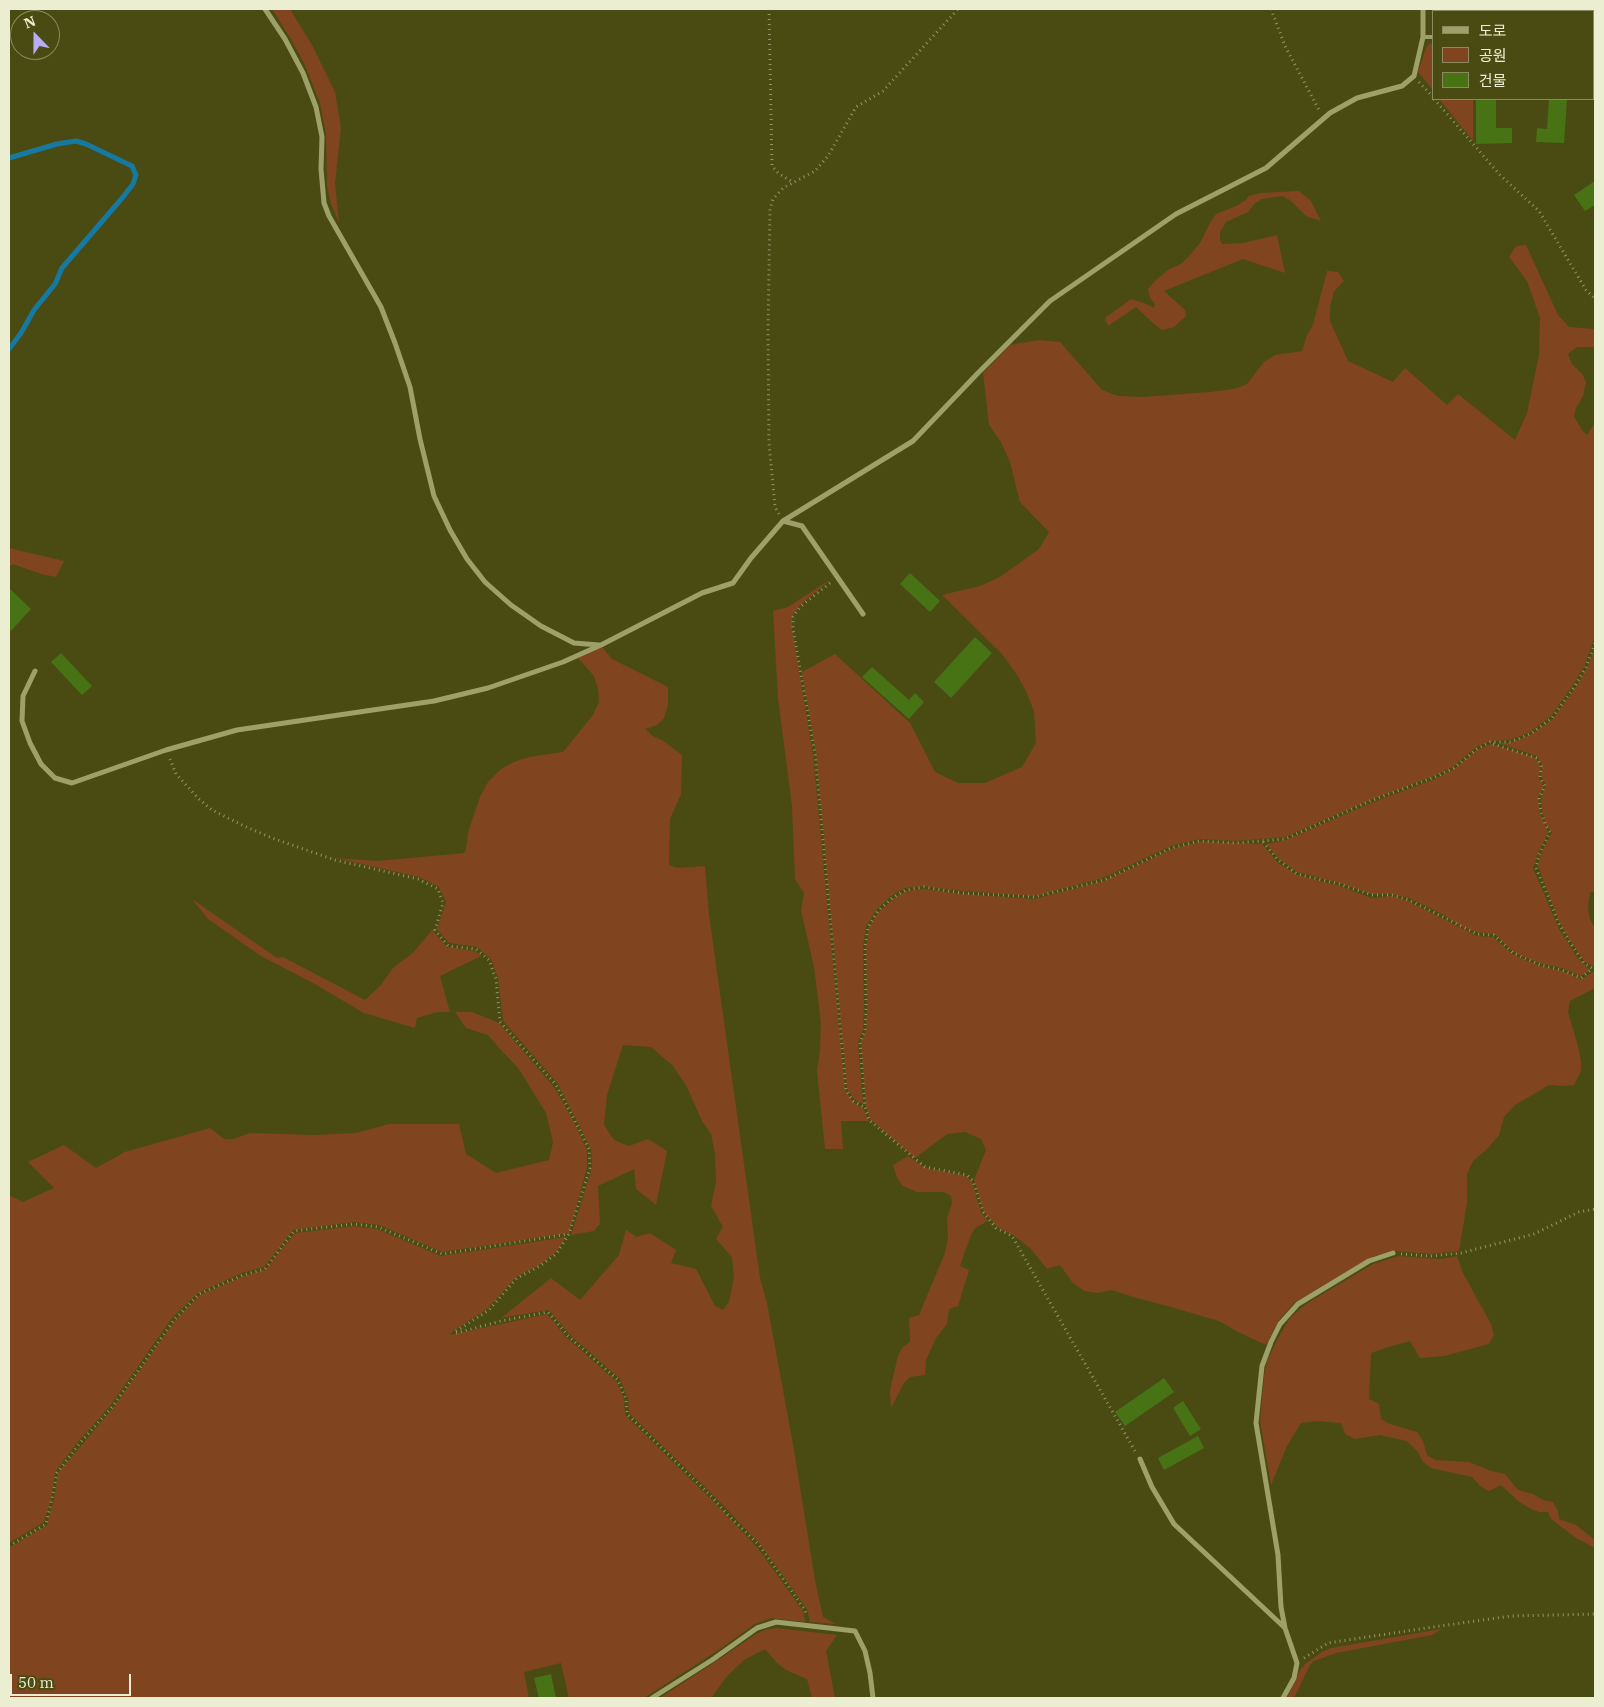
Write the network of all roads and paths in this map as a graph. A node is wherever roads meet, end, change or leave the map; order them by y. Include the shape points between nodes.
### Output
1 (265, 9) edge
2 (770, 9) edge
3 (958, 9) edge
4 (1271, 9) edge
5 (1423, 9) edge
6 (1423, 37) junction
7 (1432, 38) edge
8 (1414, 76) junction
9 (1432, 97) edge
10 (1435, 100) edge
11 (1324, 119) junction
12 (794, 183) junction
13 (1595, 299) edge
14 (783, 521) junction
15 (837, 577) junction
16 (863, 614) dead end
17 (1595, 643) edge
18 (601, 645) junction
19 (35, 670) dead end
20 (1490, 742) junction
21 (166, 750) junction
22 (1262, 842) junction
23 (1594, 969) edge
24 (865, 1107) junction
25 (1595, 1209) edge
26 (570, 1234) junction
27 (1393, 1253) joint
28 (1140, 1459) joint
29 (9, 1546) edge
30 (1595, 1614) edge
31 (808, 1627) junction
32 (1285, 1628) junction
33 (1297, 1663) junction
34 (652, 1698) edge
35 (874, 1698) edge
36 (1283, 1698) edge

1 - 18 street via 303,73 316,107 322,137 320,169 324,203 381,307 395,343 410,387 434,496 450,530 485,582 511,606 574,643
2 - 12 path via 772,166 778,174
3 - 12 path via 883,91 856,108 828,156 815,171
4 - 11 path via 1286,46
5 - 6 street
6 - 7 lane
6 - 8 street
8 - 9 path
8 - 11 street via 1402,86 1357,98
10 - 13 path via 1500,175 1539,211 1586,290
11 - 14 street via 1266,168 1176,214 1050,301 913,442
12 - 14 path via 783,188 773,199 770,209 769,443 775,508
14 - 15 street via 802,526
14 - 18 street via 733,583 702,593
15 - 16 street
15 - 24 path via 800,607 793,617 793,629 814,754 846,1090 853,1101
17 - 20 path via 1586,667 1552,718 1532,733 1511,742
18 - 21 street via 488,688 434,700 237,730
19 - 21 street via 23,696 22,721 41,764 55,778 72,783
20 - 22 path via 1435,778 1370,801 1285,839
20 - 23 path via 1537,758 1541,766 1540,778 1545,786 1539,798 1543,819 1550,832 1536,868 1558,922 1584,963
21 - 26 path via 176,774 212,810 272,838 335,860 418,879 438,889 444,903 435,930 448,946 476,949 489,960 496,979 500,1022 556,1085 589,1150 590,1168
22 - 23 path via 1297,874 1372,896 1392,895 1409,900 1477,934 1494,935 1512,953 1540,965 1582,978
22 - 24 path via 1200,841 1171,848 1104,880 1034,897 961,893 924,887 906,890 892,898 868,927 865,947 866,1016 860,1042
24 - 28 path via 869,1120 926,1167 966,1174 973,1181 982,1212 996,1228 1012,1236
25 - 27 path via 1578,1212 1534,1234 1461,1253 1430,1256
26 - 29 path via 442,1254 378,1228 354,1224 294,1232 265,1269 199,1294 174,1320 112,1407 57,1473 46,1524
26 - 31 path via 557,1253 517,1278 489,1310 453,1333 548,1312 568,1336 618,1380 626,1399 627,1414 758,1545 805,1610
27 - 32 street via 1369,1261 1298,1304 1280,1324 1262,1366 1256,1423 1278,1555
28 - 32 street via 1174,1524
30 - 33 path via 1512,1616 1328,1643
31 - 34 street via 776,1622 757,1628
31 - 35 street via 855,1631 865,1651
32 - 33 street
33 - 36 street via 1294,1678

